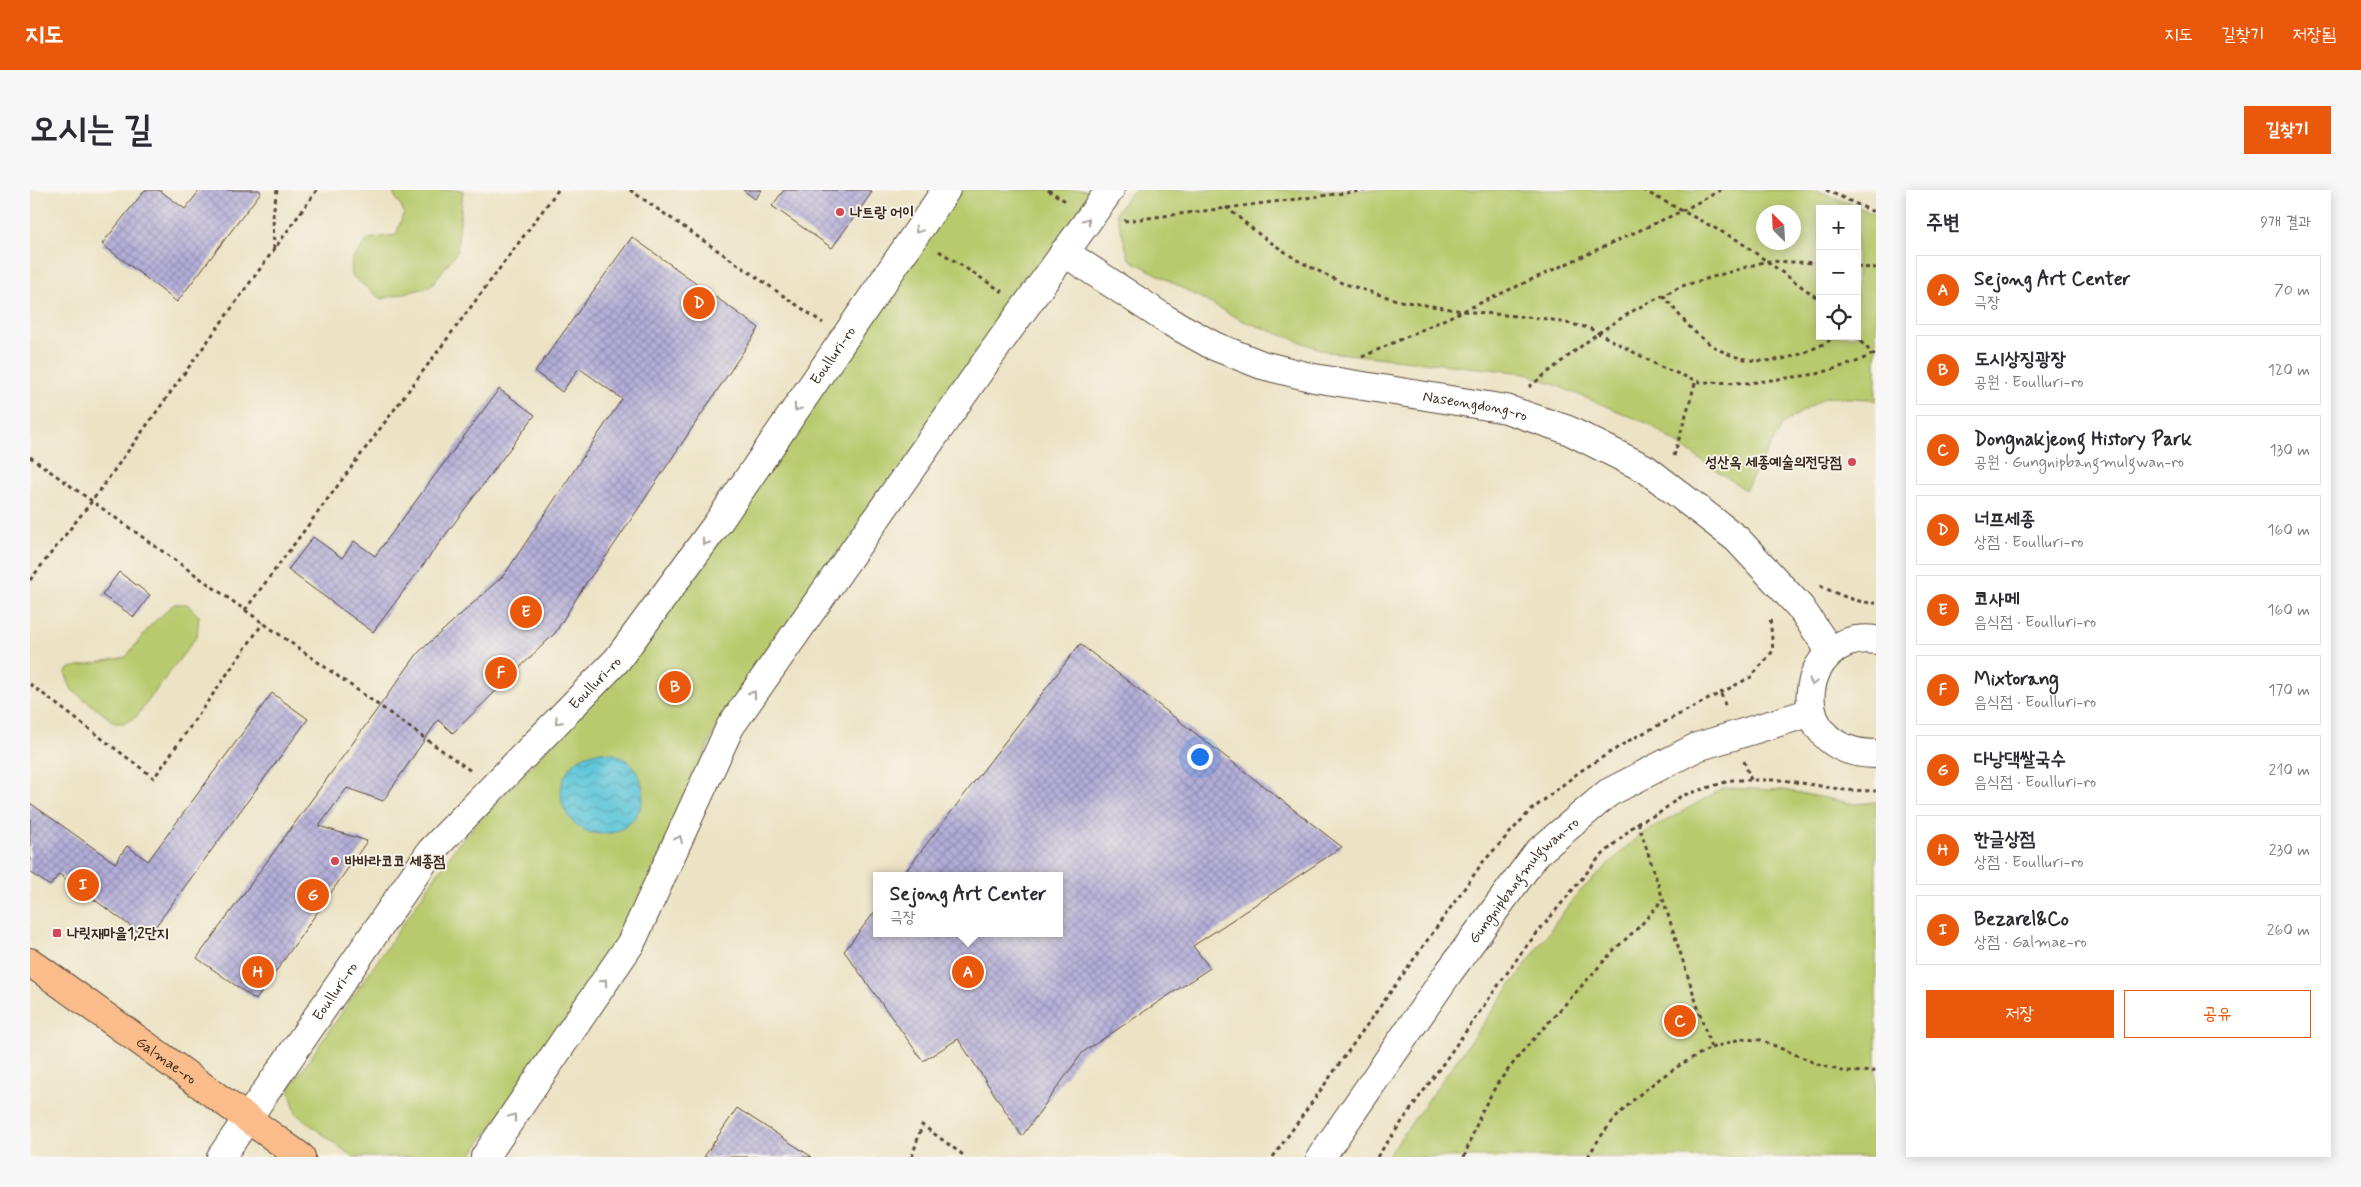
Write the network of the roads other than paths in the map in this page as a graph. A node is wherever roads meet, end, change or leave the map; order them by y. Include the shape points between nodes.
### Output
1 (946, 190) edge
2 (1110, 190) edge
3 (1064, 252) junction
4 (1876, 640) edge
5 (1831, 652) junction
6 (1812, 712) junction
7 (1876, 754) edge
8 (30, 962) edge
9 (248, 1117) junction
10 (221, 1157) edge
11 (301, 1157) edge
12 (486, 1157) edge
13 (1321, 1157) edge

1 -> 9 street, Eoulluri-ro via 717,524 617,660 431,851
3 -> 2 street
3 - 5 street, Naseongdong-ro via 1167,320 1214,346 1262,365 1314,378 1506,409 1568,430 1637,465 1737,539 1800,607
12 -> 3 street via 631,943 730,727
4 - 5 street via 1867,638 1848,642
5 -> 6 street via 1819,666 1811,684
6 - 7 street via 1826,737 1841,748 1859,754
6 - 13 street, Gungnipbangmulgwan-ro via 1697,747 1608,793 1537,853 1449,972
8 - 9 main road, Galmae-ro
9 - 10 street, Eoulluri-ro
9 - 11 main road, Galmae-ro

